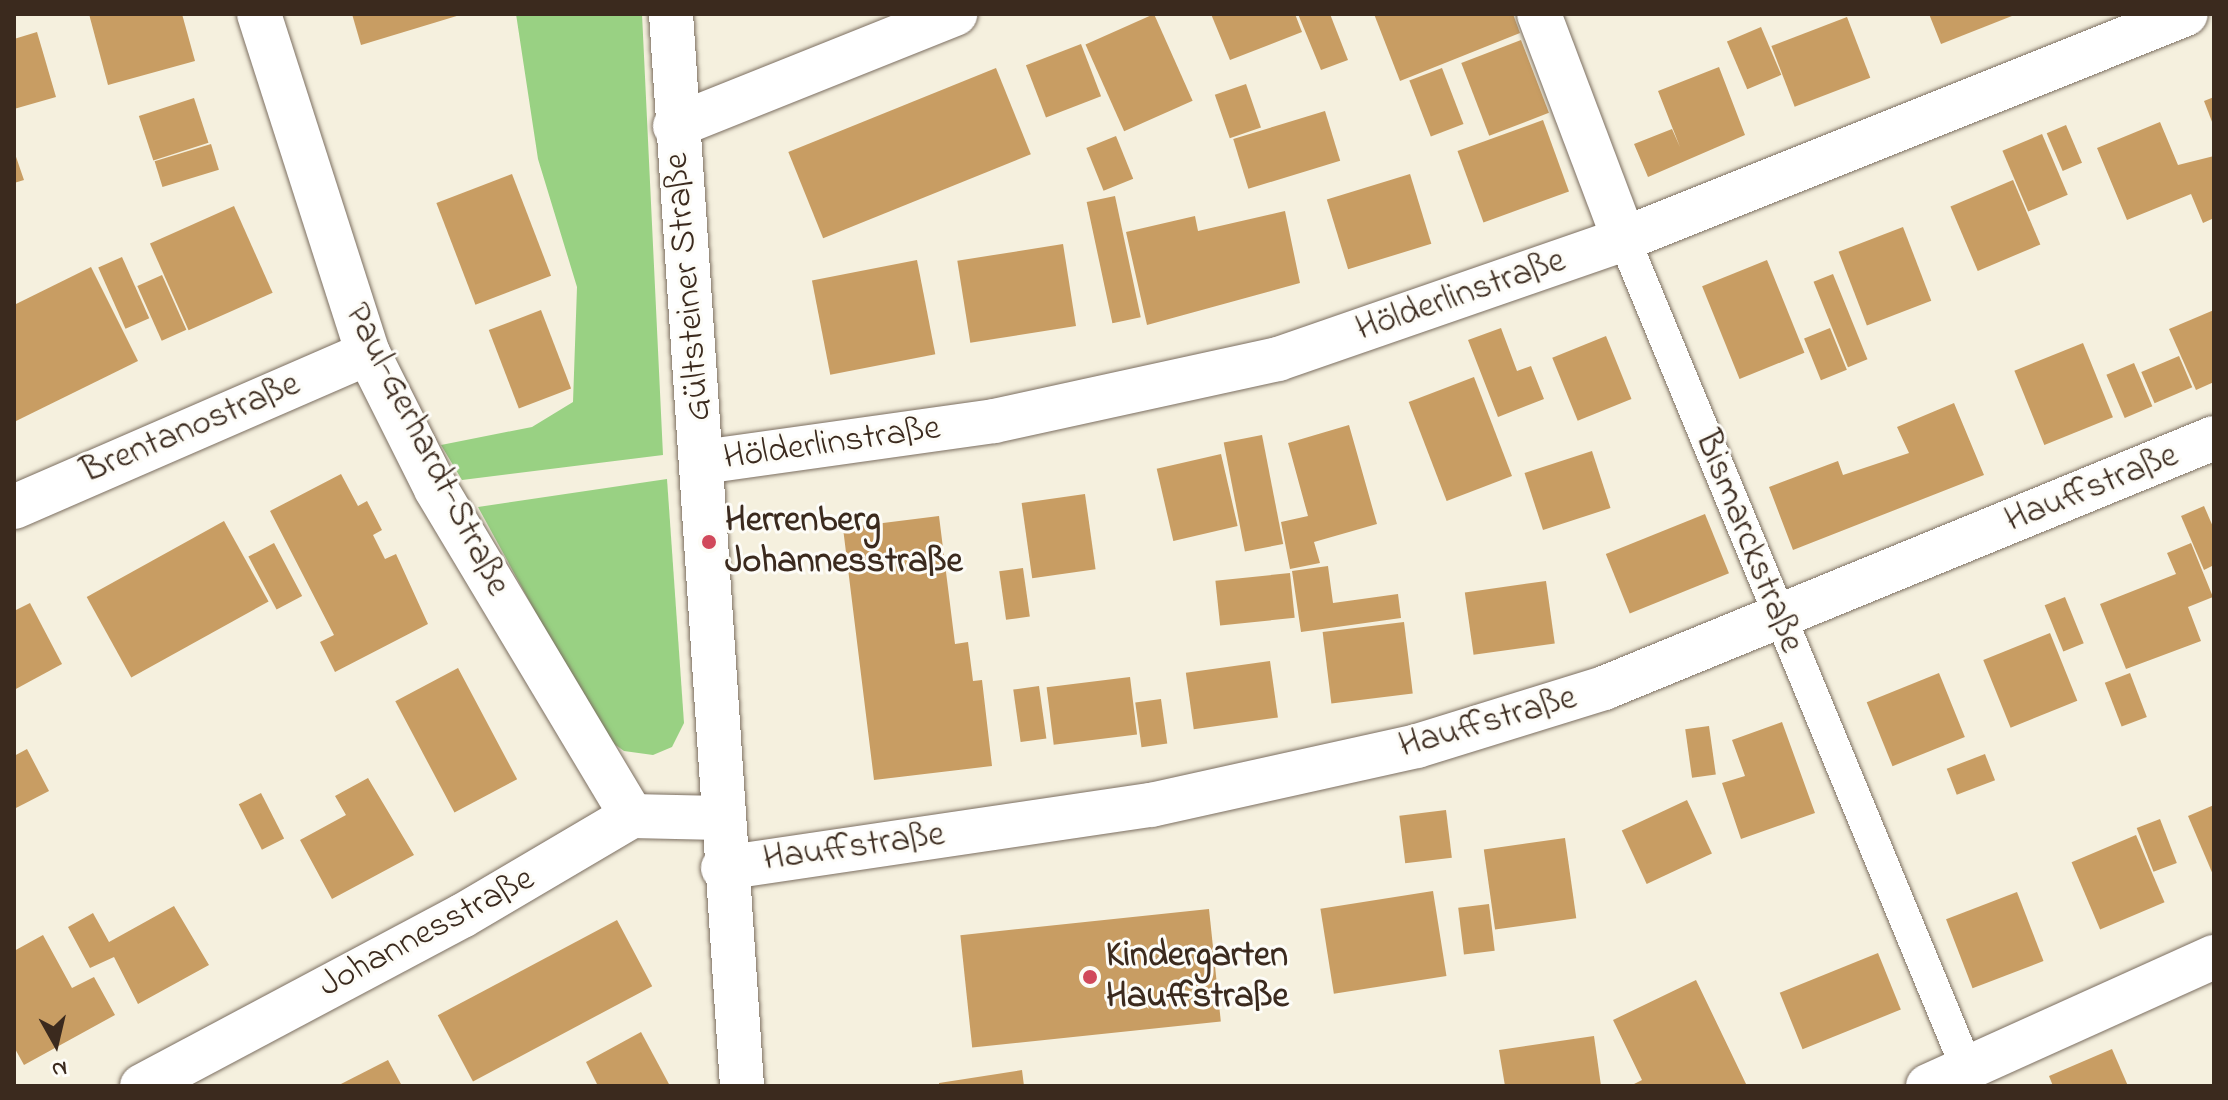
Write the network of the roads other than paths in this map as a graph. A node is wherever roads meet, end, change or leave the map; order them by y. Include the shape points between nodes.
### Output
1 (259, 14) edge
2 (671, 14) edge
3 (955, 14) edge
4 (1539, 14) edge
5 (2186, 14) edge
6 (675, 126) junction
7 (1624, 239) junction
8 (368, 353) junction
9 (2214, 438) edge
10 (703, 462) junction
11 (14, 507) edge
12 (1778, 618) junction
13 (632, 816) junction
14 (720, 818) junction
15 (723, 868) junction
16 (2214, 957) edge
17 (1965, 1075) edge
18 (142, 1086) edge
19 (742, 1086) edge

1 - 8 street, Paul-Gerhardt-Straße
2 - 6 street, Gültsteiner Straße
3 - 6 street
4 - 7 street, Bismarckstraße
5 - 7 street, Hölderlinstraße
6 - 10 street, Gültsteiner Straße
7 - 10 street, Hölderlinstraße via 1278,359 994,421
7 - 12 lane, Bismarckstraße
8 - 11 street, Brentanostraße
8 - 13 street, Paul-Gerhardt-Straße via 436,489
9 - 12 street, Hauffstraße
10 - 14 street, Gültsteiner Straße
12 - 15 street, Hauffstraße via 1604,688 1417,746 1151,805
12 - 17 lane, Bismarckstraße
13 - 14 street
13 - 18 street, Johannesstraße via 462,916
14 - 15 street, Gültsteiner Straße
15 - 19 street, Gültsteiner Straße
16 - 17 street

